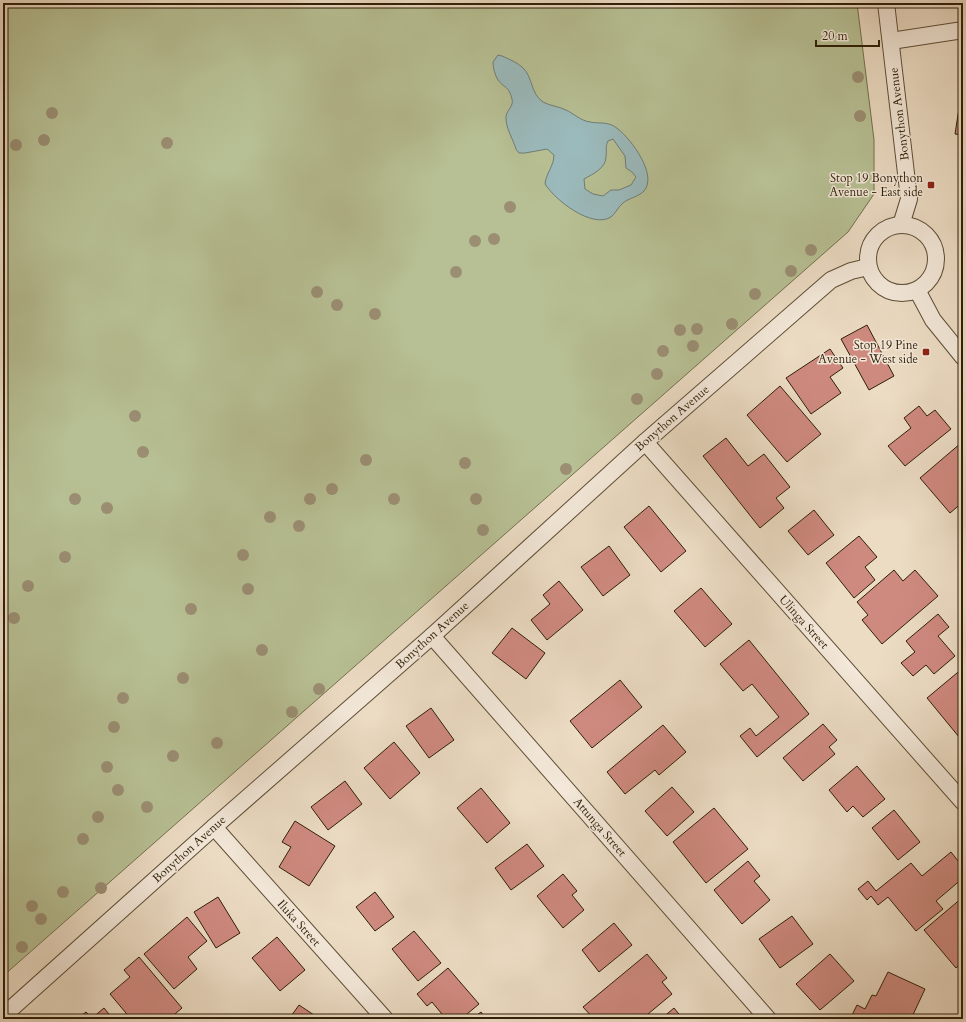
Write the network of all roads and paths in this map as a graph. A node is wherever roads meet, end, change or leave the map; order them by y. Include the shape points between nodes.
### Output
1 (886, 3) edge
2 (963, 30) edge
3 (890, 41) junction
4 (901, 224) junction
5 (868, 267) junction
6 (918, 290) junction
7 (963, 357) edge
8 (645, 442) junction
9 (432, 636) junction
10 (963, 802) edge
11 (214, 827) junction
12 (3, 1016) edge
13 (385, 1019) edge
14 (768, 1019) edge

1 - 3 street, Bonython Avenue
2 - 3 street
3 - 4 street, Bonython Avenue via 909,199
4 - 5 street via 889,227 874,238 868,250
4 - 6 street via 916,228 926,235 933,244 936,254 936,266 931,277
5 - 6 street via 876,283 891,292 904,294
5 - 8 street, Bonython Avenue via 831,280
6 - 7 street via 933,320
8 - 9 street, Bonython Avenue
8 - 10 street, Ulinga Street
9 - 11 street, Bonython Avenue
9 - 14 street, Attunga Street
11 - 12 street, Bonython Avenue
11 - 13 street, Iluka Street

